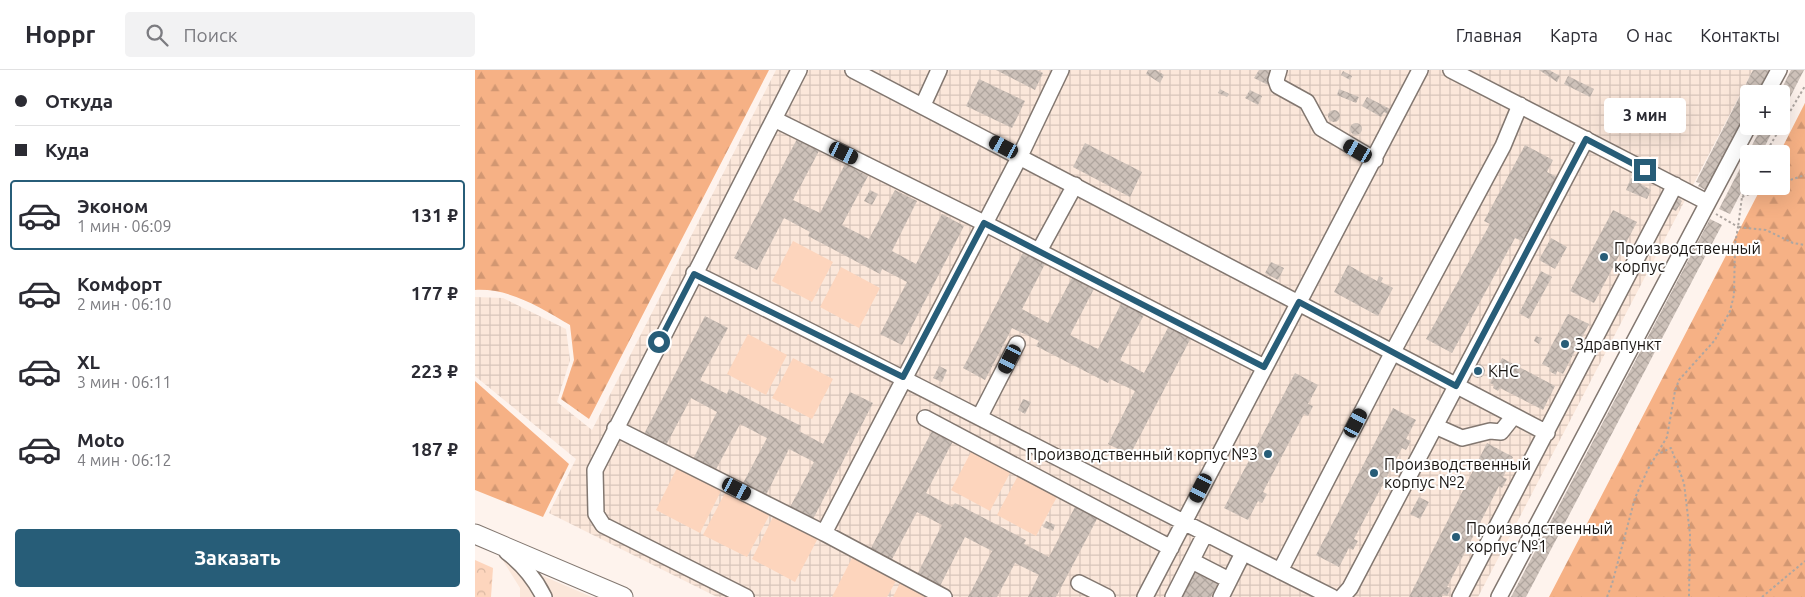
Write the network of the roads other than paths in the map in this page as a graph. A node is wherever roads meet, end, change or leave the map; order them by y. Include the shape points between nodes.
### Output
1 (799, 70) edge
2 (853, 70) edge
3 (939, 70) edge
4 (1061, 70) edge
5 (1279, 70) edge
6 (1420, 70) edge
7 (1451, 70) edge
8 (1779, 70) edge
9 (1770, 85) edge
10 (923, 105) junction
11 (1520, 105) junction
12 (774, 119) junction
13 (1744, 135) edge
14 (1586, 139) junction
15 (1020, 156) junction
16 (1375, 160) junction
17 (1075, 185) junction
18 (1675, 185) junction
19 (1705, 205) junction
20 (984, 223) junction
21 (1039, 251) junction
22 (694, 274) junction
23 (1299, 302) junction
24 (1017, 344) dead end
25 (1392, 353) junction
26 (1264, 367) junction
27 (903, 377) junction
28 (1456, 386) junction
29 (981, 416) junction
30 (1513, 417) junction
31 (925, 418) dead end
32 (1435, 426) junction
33 (615, 428) junction
34 (1547, 433) junction
35 (1184, 524) junction
36 (824, 533) junction
37 (1205, 534) junction
38 (475, 535) edge
39 (1171, 548) junction
40 (1243, 553) junction
41 (1192, 561) junction
42 (1280, 571) junction
43 (1229, 580) junction
44 (1079, 583) dead end
45 (543, 597) edge
46 (623, 597) edge
47 (746, 597) edge
48 (944, 597) edge
49 (1107, 597) edge
50 (1145, 597) edge
51 (1173, 597) edge
52 (1221, 597) edge
53 (1332, 597) edge
54 (1342, 597) edge
55 (1460, 597) edge
56 (1499, 597) edge

1 - 12 lane
2 - 10 lane
3 - 10 lane
4 - 15 lane
5 - 16 lane via 1278,86 1307,102 1321,128
6 - 16 lane
7 - 11 lane
8 - 9 lane
10 - 15 lane
11 - 14 lane
11 - 25 lane via 1503,146
12 - 20 lane
12 - 22 lane
13 - 19 lane
14 - 18 lane
14 - 28 lane
15 - 17 lane
15 - 20 lane
16 - 23 lane
17 - 21 lane
17 - 23 lane
18 - 19 lane
18 - 34 lane
19 - 56 lane
20 - 21 lane
20 - 27 lane
21 - 26 lane
22 - 27 lane
22 - 33 lane
23 - 25 lane
23 - 26 lane
24 - 29 lane
25 - 28 lane
25 - 42 lane
26 - 35 lane
27 - 29 lane
27 - 36 lane
28 - 30 lane
28 - 32 lane
29 - 35 lane
30 - 32 lane via 1501,432 1485,431 1462,438
30 - 34 lane
31 - 39 lane
32 - 54 lane via 1350,588
33 - 36 lane
33 - 47 lane via 595,470 596,514 599,520 609,529
34 - 55 lane
35 - 37 lane
35 - 39 lane
36 - 48 lane
37 - 40 lane
37 - 41 lane
38 - 45 lane via 520,561
38 - 46 main road
39 - 50 lane
40 - 42 lane
40 - 43 lane
41 - 43 lane
41 - 51 lane
42 - 53 lane
43 - 52 lane
44 - 49 lane

